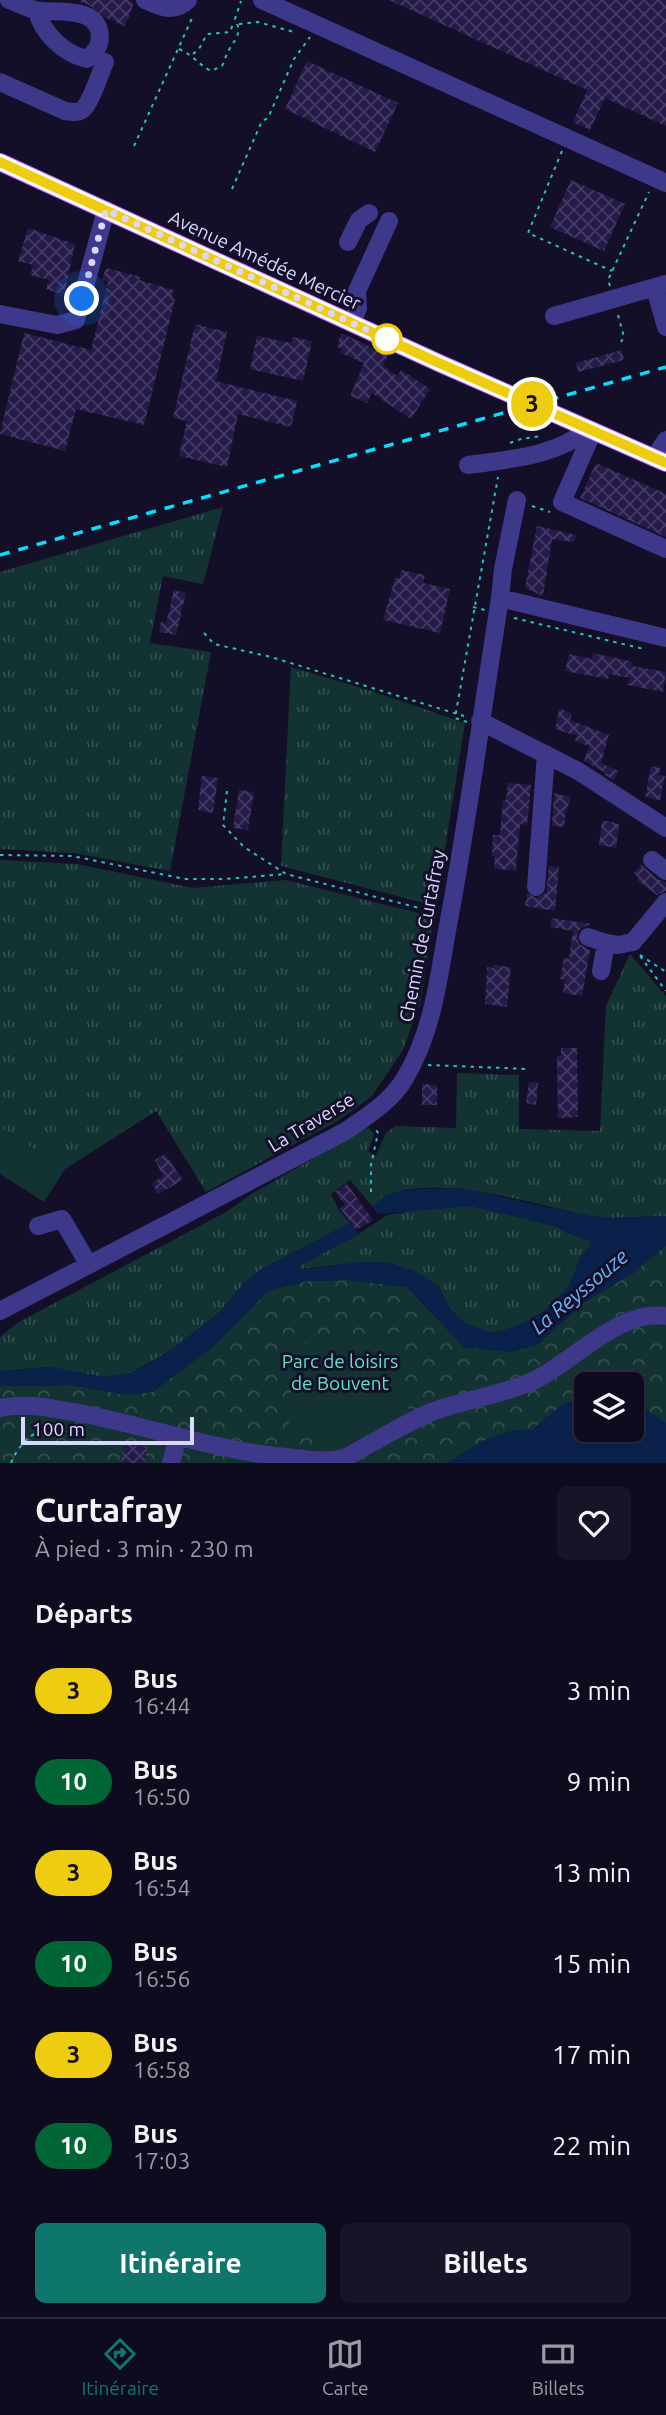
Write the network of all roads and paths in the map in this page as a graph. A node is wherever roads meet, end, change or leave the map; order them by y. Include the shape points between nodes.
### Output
1 (9, 0) edge
2 (145, 0) edge
3 (262, 0) edge
4 (241, 1) edge
5 (191, 6) edge
6 (37, 10) dead end
7 (235, 19) junction
8 (238, 24) junction
9 (300, 32) dead end
10 (313, 33) dead end
11 (178, 49) junction
12 (192, 54) junction
13 (105, 62) dead end
14 (0, 82) edge
15 (134, 146) dead end
16 (564, 147) dead end
17 (0, 162) edge
18 (661, 181) edge
19 (232, 190) dead end
20 (106, 210) junction
21 (369, 213) dead end
22 (388, 221) dead end
23 (348, 242) dead end
24 (660, 286) edge
25 (0, 314) edge
26 (554, 316) dead end
27 (344, 319) junction
28 (666, 327) edge
29 (591, 430) junction
30 (542, 436) dead end
31 (666, 440) edge
32 (502, 461) junction
33 (660, 461) edge
34 (468, 465) dead end
35 (516, 500) dead end
36 (666, 549) edge
37 (499, 606) junction
38 (473, 607) junction
39 (204, 633) dead end
40 (666, 638) edge
41 (653, 651) dead end
42 (456, 713) junction
43 (475, 723) junction
44 (546, 754) junction
45 (227, 792) dead end
46 (666, 828) edge
47 (0, 855) edge
48 (286, 874) junction
49 (536, 887) dead end
50 (666, 902) edge
51 (449, 916) junction
52 (588, 937) dead end
53 (606, 943) junction
54 (601, 971) dead end
55 (666, 972) edge
56 (666, 991) edge
57 (415, 1059) junction
58 (528, 1069) dead end
59 (368, 1115) junction
60 (371, 1192) dead end
61 (38, 1226) dead end
62 (89, 1265) junction
63 (0, 1311) edge
64 (663, 1313) edge
65 (0, 1408) edge
66 (71, 1412) junction
67 (178, 1436) junction
68 (11, 1463) edge
69 (171, 1463) edge

1 - 6 street
2 - 5 street via 163,8
3 - 18 street
4 - 7 path
5 - 11 path
7 - 8 path
7 - 12 path via 230,32 206,34
8 - 9 path via 258,22
8 - 12 path via 239,36 218,69 203,67
10 - 19 path via 294,59 268,118 262,121
11 - 12 path
11 - 15 path
13 - 14 street via 87,103 76,112
16 - 18 path via 528,233 612,273
17 - 20 main road, Avenue Amédée Mercier
20 - 25 street via 76,320 57,325
20 - 27 main road, Avenue Amédée Mercier
21 - 23 street via 359,220
22 - 27 street via 357,291 358,308
24 - 26 street
24 - 28 street
27 - 29 main road, Avenue Amédée Mercier
29 - 32 street via 547,452
29 - 33 main road, Avenue Amédée Mercier
29 - 36 street via 562,502
30 - 32 path via 514,440
31 - 33 street
32 - 34 street
32 - 38 path
35 - 37 street, Chemin de Curtafray
37 - 38 path
37 - 40 street
37 - 41 path via 562,631
37 - 43 street, Chemin de Curtafray
38 - 42 path
39 - 42 path via 214,644
42 - 43 path
42 - 43 path via 455,718
43 - 44 street
43 - 51 street, Chemin de Curtafray
44 - 46 street
44 - 49 street
45 - 48 path via 223,825 244,847
47 - 48 path via 72,856 185,879
48 - 51 path
50 - 53 street via 633,943
51 - 57 street, Chemin de Curtafray via 433,1007
52 - 53 street
53 - 54 street
55 - 56 path via 639,955
57 - 58 path via 431,1067
57 - 59 street, Chemin de Curtafray via 404,1080
59 - 60 path via 377,1133
59 - 62 street, Chemin de Curtafray via 346,1131
61 - 62 street via 62,1219
62 - 63 street, Chemin de Curtafray
64 - 67 street via 619,1327 534,1380 431,1412 344,1458 322,1461 255,1454
65 - 66 street via 31,1406
66 - 67 street
66 - 68 path via 19,1445
67 - 69 street

